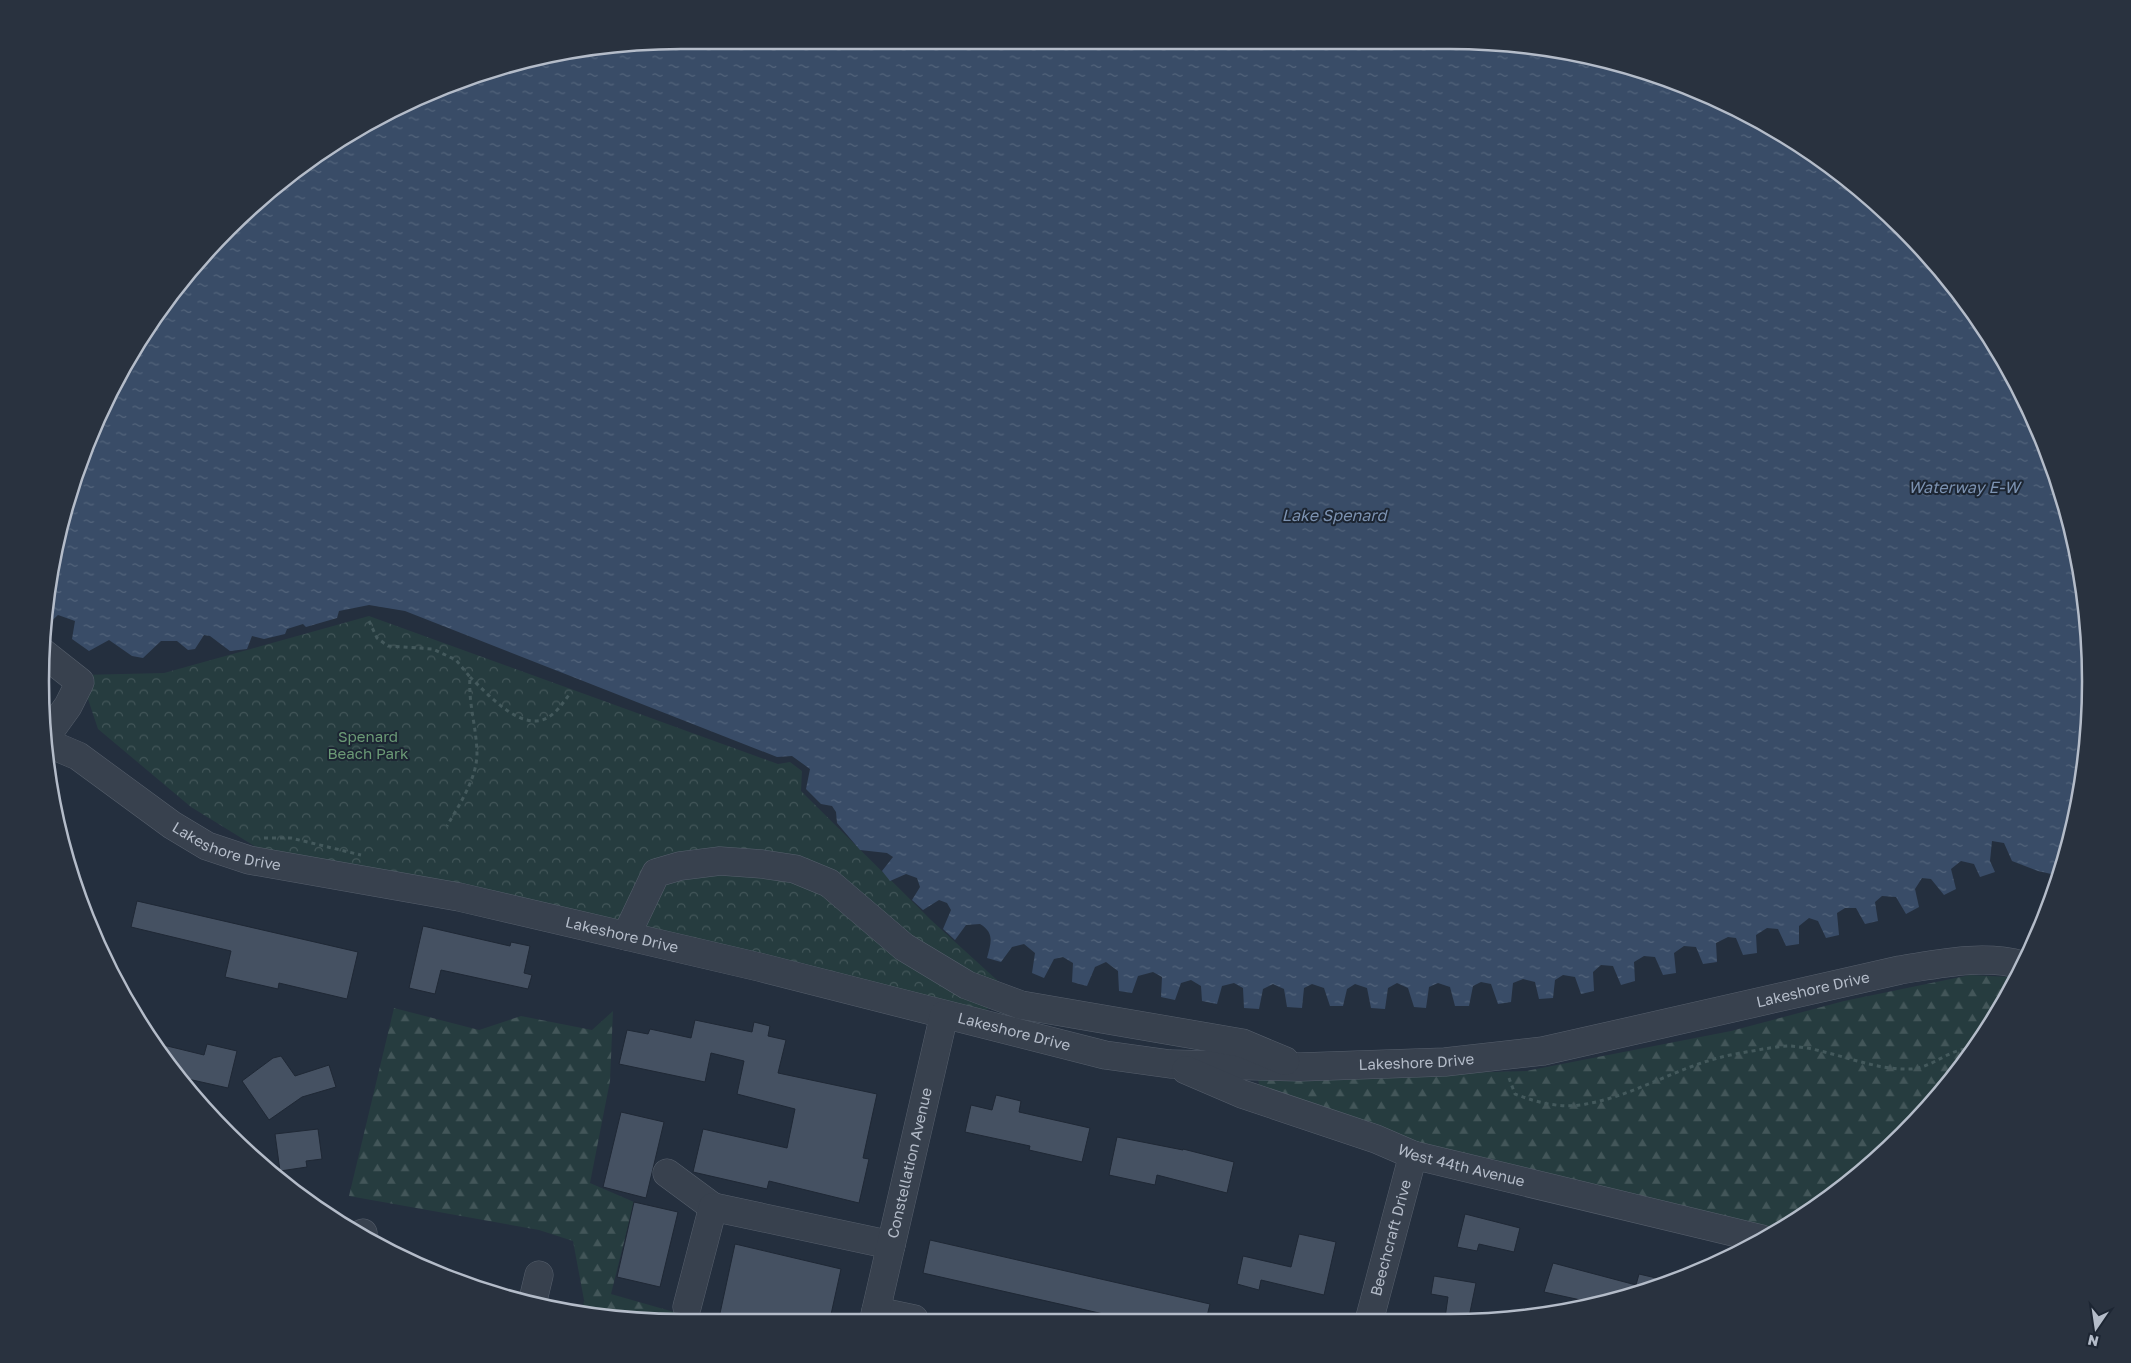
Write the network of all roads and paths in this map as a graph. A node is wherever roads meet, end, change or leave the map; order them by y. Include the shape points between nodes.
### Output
1 (369, 621) dead end
2 (50, 658) edge
3 (470, 677) junction
4 (569, 696) dead end
5 (51, 729) edge
6 (52, 745) edge
7 (447, 826) dead end
8 (263, 838) dead end
9 (364, 856) dead end
10 (626, 936) junction
11 (2016, 963) edge
12 (944, 1016) junction
13 (1965, 1048) edge
14 (1170, 1064) junction
15 (1300, 1067) junction
16 (1509, 1075) dead end
17 (1413, 1155) junction
18 (667, 1173) dead end
19 (713, 1206) junction
20 (1752, 1237) edge
21 (891, 1245) junction
22 (687, 1307) dead end
23 (875, 1314) edge
24 (1371, 1314) edge

1 - 3 path via 377,638 388,646 433,650 456,660
2 - 5 street via 80,682 68,706
3 - 4 path via 506,710 524,719 540,720 553,714
3 - 7 path via 477,754 475,770
6 - 10 street, Lakeshore Drive via 78,756 172,825 207,846 249,860 459,897
8 - 9 path via 291,838
10 - 12 street, Lakeshore Drive
10 - 15 street via 656,873 720,861 795,870 829,883 904,946 967,985 1021,1005 1242,1043
11 - 15 street, Lakeshore Drive via 2005,960 1958,961 1900,970 1544,1052 1445,1062
12 - 14 street, Lakeshore Drive via 1105,1055
12 - 21 street, Constellation Avenue
13 - 16 path via 1913,1069 1871,1064 1788,1046 1760,1050 1717,1058 1629,1092 1585,1104 1537,1103 1516,1094
14 - 15 street, Lakeshore Drive
14 - 17 street, West 44th Avenue via 1242,1094 1376,1138
17 - 20 street, West 44th Avenue
17 - 24 street, Beechcraft Drive
18 - 19 street
19 - 21 street
19 - 22 street
21 - 23 street, Constellation Avenue

